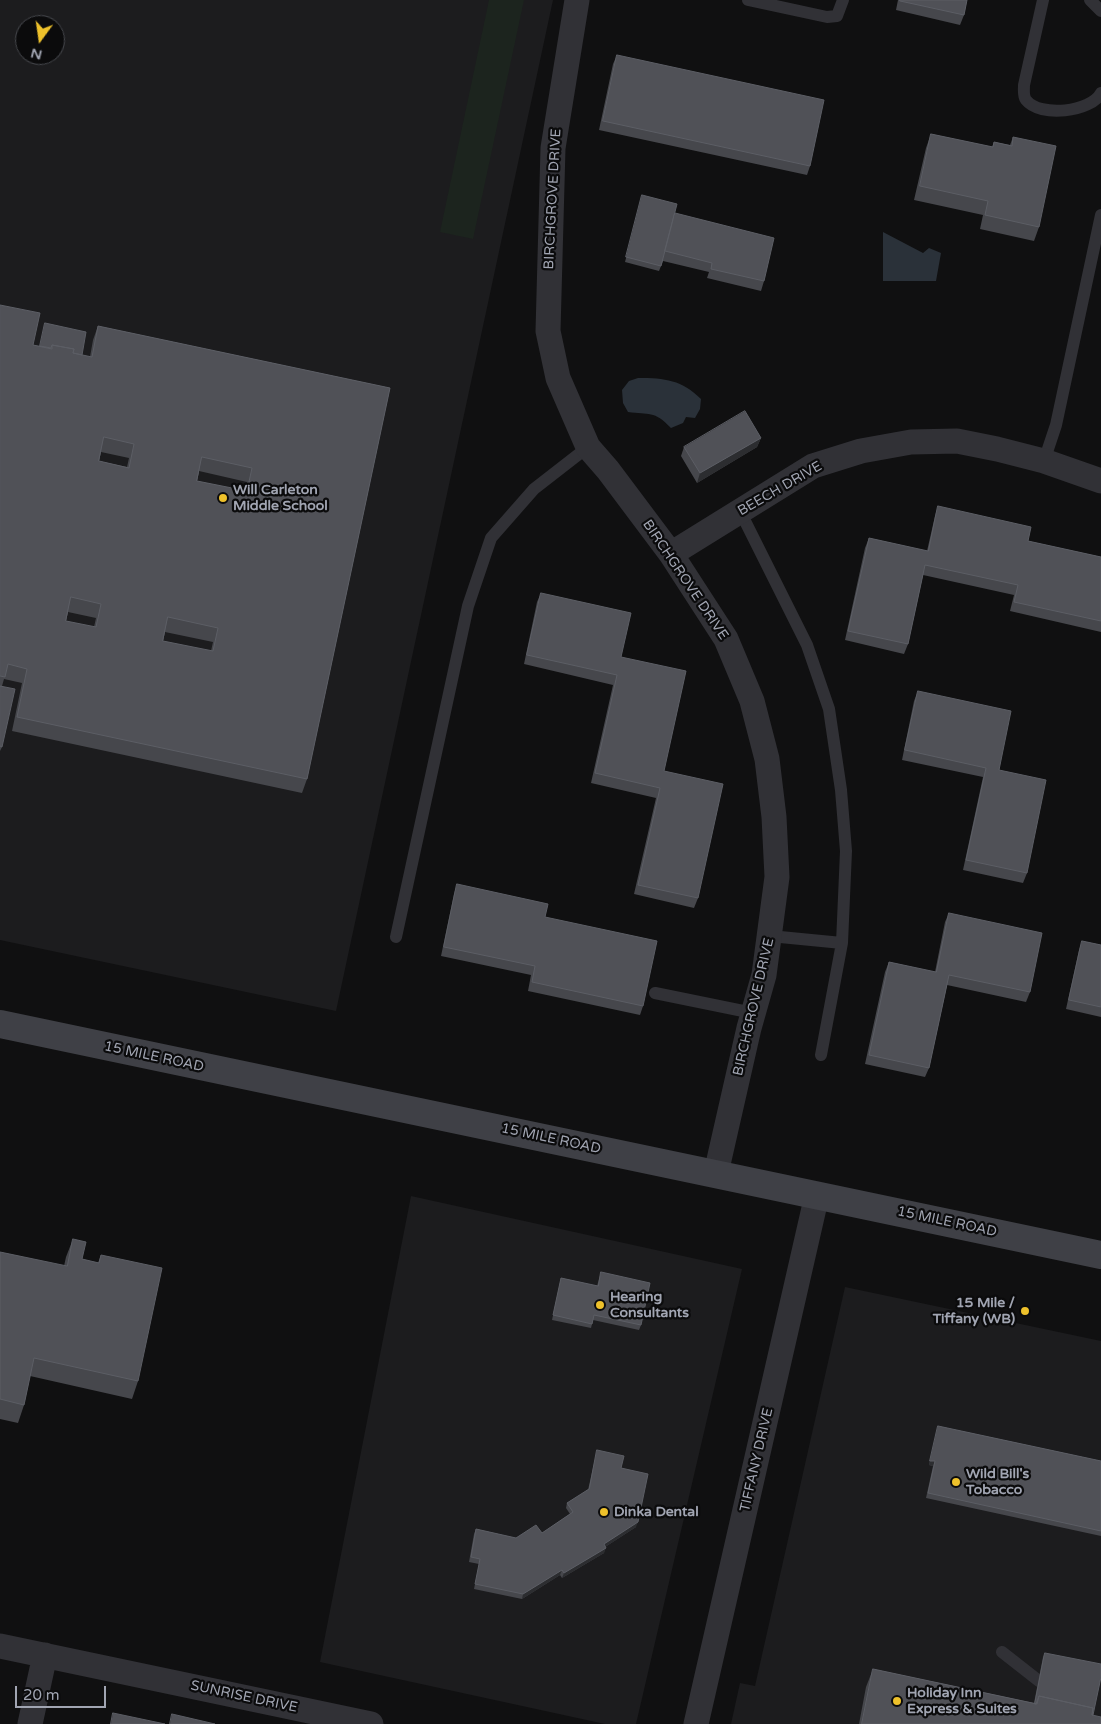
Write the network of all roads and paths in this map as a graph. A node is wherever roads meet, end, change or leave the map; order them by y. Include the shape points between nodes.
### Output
1 (577, 0) edge
2 (748, 0) edge
3 (842, 0) edge
4 (1042, 0) edge
5 (1090, 0) edge
6 (1101, 11) edge
7 (1101, 93) edge
8 (1101, 215) edge
9 (588, 447) junction
10 (1044, 461) junction
11 (1101, 481) edge
12 (740, 512) junction
13 (671, 554) junction
14 (770, 936) junction
15 (396, 937) dead end
16 (842, 943) junction
17 (655, 993) dead end
18 (753, 1013) junction
19 (0, 1024) edge
20 (821, 1055) dead end
21 (716, 1173) junction
22 (817, 1195) junction
23 (1101, 1255) edge
24 (0, 1646) edge
25 (1002, 1652) dead end
26 (44, 1655) junction
27 (1039, 1681) edge
28 (30, 1724) edge
29 (371, 1724) edge
30 (696, 1724) edge

1 - 9 street, BIRCHGROVE DRIVE via 553,148 548,331 558,378
2 - 3 lane via 826,17 837,16
4 - 7 lane via 1024,85 1026,100 1035,107 1070,110 1085,106
5 - 6 lane
8 - 10 lane via 1056,425
9 - 13 street, BIRCHGROVE DRIVE
9 - 15 lane via 534,489 490,538 468,606
10 - 11 street, BEECH DRIVE
10 - 12 street, BEECH DRIVE via 957,441 911,442 860,451 814,466
12 - 13 street, BEECH DRIVE
12 - 16 lane via 807,645 829,709 846,852
13 - 14 street, BIRCHGROVE DRIVE via 726,639 752,701 768,759 777,877
14 - 16 lane
14 - 18 street, BIRCHGROVE DRIVE via 764,975
16 - 20 lane
17 - 18 lane
18 - 21 street, BIRCHGROVE DRIVE
19 - 21 main road, 15 MILE ROAD
21 - 22 main road, 15 MILE ROAD
22 - 23 main road, 15 MILE ROAD
22 - 30 street, TIFFANY DRIVE
24 - 26 street, SUNRISE DRIVE
25 - 27 lane
26 - 28 street
26 - 29 street, SUNRISE DRIVE

